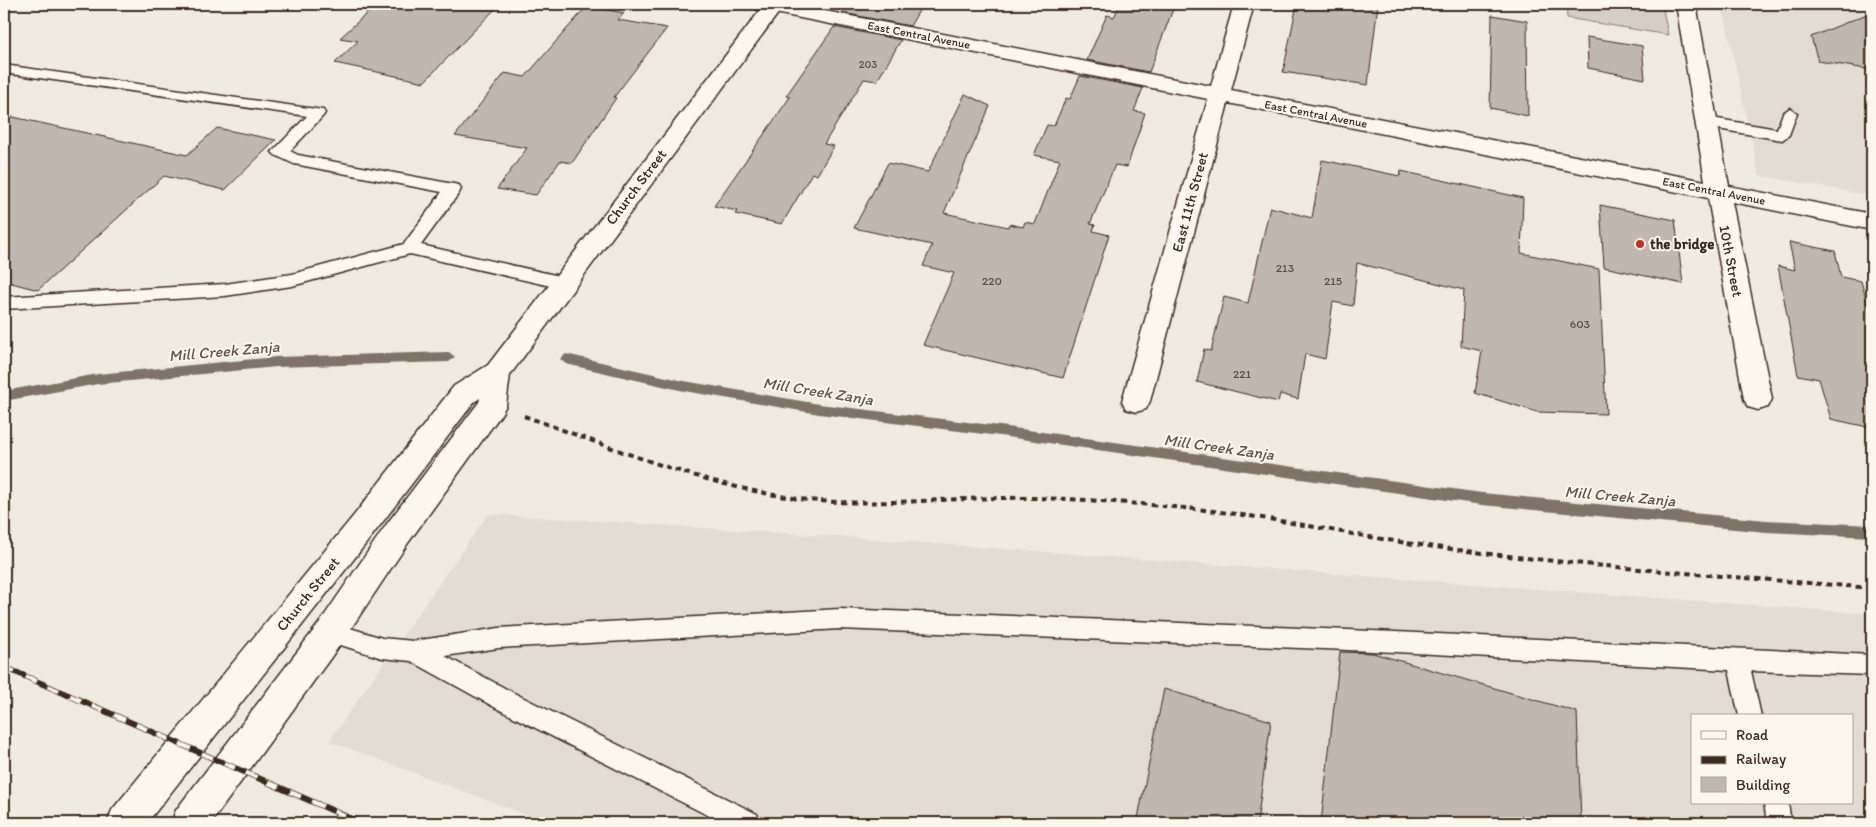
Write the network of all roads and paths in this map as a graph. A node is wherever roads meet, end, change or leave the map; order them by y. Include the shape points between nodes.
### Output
1 (1244, 4) edge
2 (1686, 4) edge
3 (770, 5) edge
4 (4, 69) edge
5 (1220, 95) junction
6 (1790, 113) dead end
7 (1706, 122) junction
8 (1718, 192) junction
9 (1872, 222) edge
10 (410, 248) junction
11 (564, 282) junction
12 (4, 303) edge
13 (497, 372) junction
14 (1758, 399) dead end
15 (1136, 401) dead end
16 (521, 415) dead end
17 (1872, 588) edge
18 (331, 632) junction
19 (414, 651) junction
20 (1738, 660) junction
21 (1872, 666) edge
22 (1750, 714) edge
23 (1776, 804) edge
24 (125, 823) edge
25 (189, 823) edge
26 (748, 823) edge
27 (1779, 823) edge

1 - 5 street, East 11th Street
2 - 7 street, 10th Street
3 - 5 street, East Central Avenue
3 - 11 street, Church Street
4 - 10 lane via 318,112 280,152 294,159 454,189
5 - 8 street, East Central Avenue
5 - 15 street, East 11th Street
6 - 7 lane via 1782,136
7 - 8 street, 10th Street
8 - 9 street, East Central Avenue
8 - 14 street, 10th Street
10 - 11 lane
10 - 12 lane via 292,280 225,290
11 - 13 street, Church Street
13 - 18 street, Church Street via 492,405 397,534
13 - 24 street, Church Street via 464,394
16 - 17 path via 686,474 736,488 802,499 869,502 1001,498 1091,500 1274,519 1425,546 1586,565
18 - 19 lane via 382,648
18 - 25 street, Church Street
19 - 20 lane via 499,638 840,619
19 - 26 lane
20 - 21 lane
20 - 22 lane
23 - 27 lane

